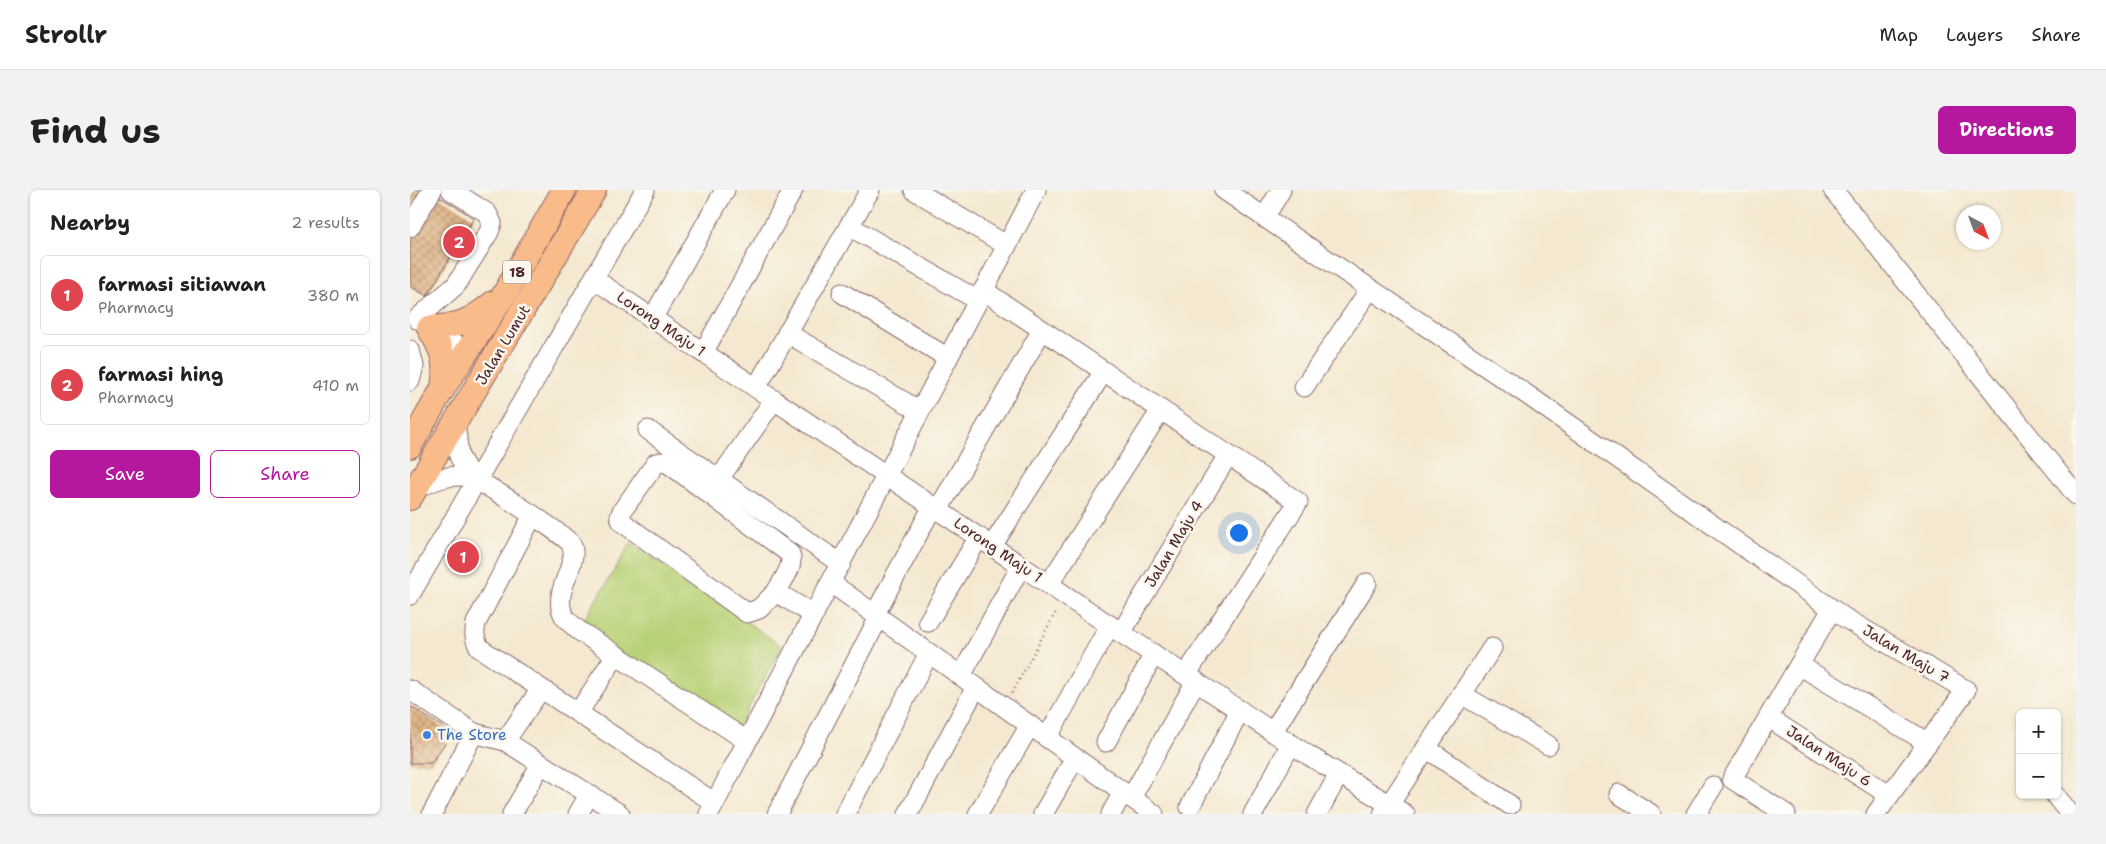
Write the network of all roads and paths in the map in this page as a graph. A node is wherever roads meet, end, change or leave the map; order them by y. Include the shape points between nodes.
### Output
1 (432, 190) edge
2 (451, 190) edge
3 (564, 190) edge
4 (594, 190) edge
5 (645, 190) edge
6 (725, 190) edge
7 (792, 190) edge
8 (870, 190) edge
9 (914, 190) edge
10 (1036, 190) edge
11 (1224, 190) edge
12 (1281, 190) edge
13 (1833, 190) edge
14 (1264, 218) junction
15 (849, 226) junction
16 (410, 227) edge
17 (1006, 245) junction
18 (594, 279) junction
19 (1370, 290) junction
20 (505, 293) junction
21 (842, 293) dead end
22 (980, 295) junction
23 (652, 318) junction
24 (419, 320) edge
25 (515, 326) junction
26 (1042, 330) junction
27 (787, 333) junction
28 (410, 350) edge
29 (467, 351) junction
30 (703, 353) junction
31 (948, 358) junction
32 (1104, 371) junction
33 (410, 381) edge
34 (1304, 387) dead end
35 (756, 388) junction
36 (442, 390) junction
37 (774, 400) junction
38 (1161, 410) junction
39 (920, 411) junction
40 (461, 413) junction
41 (648, 430) dead end
42 (410, 446) edge
43 (1228, 455) junction
44 (886, 476) junction
45 (474, 479) junction
46 (718, 479) junction
47 (412, 494) edge
48 (2076, 495) edge
49 (935, 508) junction
50 (532, 515) junction
51 (986, 542) junction
52 (841, 564) junction
53 (1022, 566) junction
54 (832, 582) junction
55 (1367, 583) dead end
56 (1049, 584) junction
57 (776, 592) junction
58 (410, 595) edge
59 (1065, 595) junction
60 (1838, 613) junction
61 (814, 616) junction
62 (877, 616) junction
63 (928, 622) dead end
64 (1115, 629) junction
65 (1492, 648) dead end
66 (929, 653) junction
67 (1154, 654) junction
68 (616, 655) junction
69 (1800, 665) junction
70 (961, 676) junction
71 (1191, 678) junction
72 (976, 687) junction
73 (541, 689) junction
74 (410, 690) edge
75 (1461, 694) junction
76 (1004, 707) junction
77 (1240, 710) junction
78 (578, 713) junction
79 (1769, 718) junction
80 (1030, 725) junction
81 (1273, 731) junction
82 (474, 733) junction
83 (1047, 738) junction
84 (505, 741) junction
85 (747, 741) junction
86 (1106, 742) dead end
87 (1928, 743) junction
88 (1291, 744) junction
89 (1548, 746) dead end
90 (1426, 748) junction
91 (1075, 758) junction
92 (541, 764) junction
93 (1340, 774) junction
94 (1713, 786) dead end
95 (1619, 794) dead end
96 (589, 795) junction
97 (1127, 795) junction
98 (1889, 795) junction
99 (2058, 799) edge
100 (1510, 805) dead end
101 (1190, 807) dead end
102 (712, 809) edge
103 (1392, 811) edge
104 (432, 814) edge
105 (512, 814) edge
106 (578, 814) edge
107 (620, 814) edge
108 (777, 814) edge
109 (846, 814) edge
110 (908, 814) edge
111 (978, 814) edge
112 (1044, 814) edge
113 (1112, 814) edge
114 (1154, 814) edge
115 (1253, 814) edge
116 (1317, 814) edge
117 (1650, 814) edge
118 (1696, 814) edge
119 (1786, 814) edge
120 (1876, 814) edge
121 (2070, 814) edge

1 - 16 street
2 - 24 street via 487,213 492,223 456,285
3 - 20 main road, Jalan Lumut / 18
4 - 25 main road, Jalan Lumut / 18
5 - 18 street
6 - 23 street
7 - 30 street
8 - 15 street
9 - 17 street
10 - 17 street
11 - 14 street, Jalan Maju 7
12 - 14 street
13 - 48 street
14 - 19 street, Jalan Maju 7
15 - 22 street
15 - 27 street
17 - 22 street
18 - 23 street, Lorong Maju 1
18 - 45 street
19 - 34 street
19 - 60 street, Jalan Maju 7 via 1529,396
20 - 24 main road via 471,320 459,325
20 - 29 main road, Jalan Lumut / 18
21 - 31 street
22 - 26 street
22 - 31 street
23 - 30 street, Lorong Maju 1
24 - 29 street
24 - 36 main road via 445,358
25 - 29 main road via 491,346
25 - 40 main road, Jalan Lumut / 18
26 - 32 street
26 - 49 street
27 - 35 street
27 - 39 street
28 - 33 street via 414,366
29 - 36 main road, Jalan Lumut / 18
29 - 40 main road via 473,378
30 - 35 street, Lorong Maju 1
31 - 39 street
32 - 38 street
32 - 51 street
35 - 37 street, Lorong Maju 1
36 - 42 main road, Jalan Lumut / 18
37 - 44 street, Lorong Maju 1
37 - 46 street
38 - 43 street
38 - 56 street
39 - 44 street
40 - 45 street via 459,456
40 - 47 main road, Jalan Lumut / 18
41 - 46 street
43 - 64 street, Jalan Maju 4
43 - 71 street via 1298,502
44 - 49 street, Lorong Maju 1
44 - 52 street
45 - 47 street via 444,477
45 - 50 street
45 - 58 street
46 - 52 street
49 - 51 street, Lorong Maju 1
49 - 62 street
50 - 68 street via 571,544 573,556 560,595 563,616
50 - 73 street via 474,631 476,644 481,649
51 - 53 street, Lorong Maju 1
51 - 63 street
52 - 54 street
53 - 56 street, Lorong Maju 1
53 - 70 street
54 - 61 street
54 - 62 street
55 - 81 street
56 - 59 street, Lorong Maju 1
57 - 57 street via 790,568 790,554 669,464 656,464 622,511 622,522 747,613 759,609
57 - 61 street
59 - 64 street, Lorong Maju 1
59 - 76 path
60 - 69 street
60 - 87 street, Jalan Maju 7 via 1966,690
61 - 85 street
62 - 66 street
62 - 108 street
64 - 67 street, Lorong Maju 1
64 - 83 street, Jalan Maju 4
65 - 75 street
66 - 70 street
66 - 109 street
67 - 71 street, Lorong Maju 1
67 - 86 street
68 - 78 street
68 - 85 street
69 - 79 street
69 - 87 street
70 - 72 street
71 - 77 street, Lorong Maju 1
71 - 97 street
72 - 76 street
72 - 110 street
73 - 78 street
73 - 84 street
74 - 82 street
75 - 89 street
75 - 90 street
76 - 80 street
77 - 81 street, Lorong Maju 1
77 - 101 street
78 - 102 street
79 - 98 street, Jalan Maju 6
79 - 119 street via 1732,779
80 - 83 street
80 - 111 street
81 - 88 street, Lorong Maju 1
82 - 84 street
82 - 104 street
83 - 91 street
84 - 92 street
85 - 102 street
87 - 98 street
88 - 93 street, Lorong Maju 1
88 - 115 street
90 - 100 street
90 - 103 street
91 - 97 street
91 - 112 street
92 - 96 street
92 - 105 street
93 - 103 street, Lorong Maju 1
93 - 116 street
94 - 118 street
95 - 117 street
96 - 106 street
96 - 107 street
97 - 113 street
97 - 114 street
98 - 120 street
99 - 121 street

